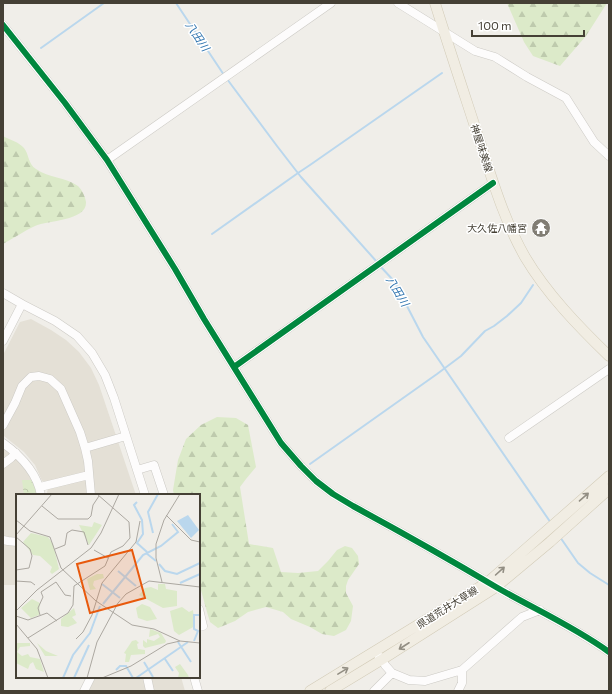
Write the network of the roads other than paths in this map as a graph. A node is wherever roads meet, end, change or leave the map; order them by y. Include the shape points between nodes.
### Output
1 (331, 3) edge
2 (398, 3) edge
3 (436, 3) edge
4 (3, 25) edge
5 (444, 32) junction
6 (609, 156) edge
7 (107, 160) junction
8 (493, 183) junction
9 (3, 293) edge
10 (22, 304) junction
11 (3, 341) edge
12 (609, 356) edge
13 (234, 367) junction
14 (609, 369) edge
15 (3, 425) edge
16 (126, 436) junction
17 (509, 438) dead end
18 (3, 443) edge
19 (86, 448) junction
20 (16, 453) junction
21 (3, 464) edge
22 (137, 470) junction
23 (89, 474) junction
24 (609, 476) edge
25 (609, 489) edge
26 (41, 491) edge
27 (91, 494) edge
28 (145, 494) edge
29 (164, 494) edge
30 (3, 540) edge
31 (16, 542) edge
32 (492, 584) junction
33 (540, 610) junction
34 (200, 613) edge
35 (200, 627) edge
36 (609, 652) edge
37 (379, 656) junction
38 (462, 670) junction
39 (392, 673) junction
40 (90, 678) edge
41 (147, 678) edge
42 (194, 678) edge
43 (84, 691) edge
44 (150, 691) edge
45 (198, 691) edge
46 (310, 691) edge
47 (330, 691) edge
48 (374, 691) edge
49 (458, 691) edge

1 - 7 street
2 - 5 street
3 - 5 main road, 神屋味美線
4 - 7 street
5 - 6 street via 475,51 495,57 566,98 594,142
5 - 8 main road, 神屋味美線
7 - 13 street
8 - 12 main road, 神屋味美線 via 504,213 526,258 558,302
8 - 13 street
9 - 10 street
10 - 11 street
10 - 16 street via 77,336 92,353 105,375
13 - 32 street via 281,443 316,481 353,506
14 - 17 street
15 - 19 street via 22,386 31,377 50,379 61,389
16 - 19 street
16 - 22 street
18 - 20 street
19 - 23 street
20 - 21 street
20 - 26 street via 26,463
22 - 28 street
22 - 29 street via 154,465
23 - 26 street
23 - 27 street
32 -> 24 main road, 県道荒井大草線 via 544,532
25 - 32 main road, 県道荒井大草線 via 550,542
30 - 31 street
32 - 33 street
32 - 37 main road, 県道荒井大草線
33 - 36 street
33 - 38 street via 522,617
34 - 35 street via 203,626
37 - 39 street
46 -> 37 main road, 県道荒井大草線
37 - 47 main road, 県道荒井大草線
38 - 39 street via 425,681 409,680
38 - 49 street via 462,683
39 - 48 street
40 - 43 street
41 - 44 street
42 - 45 street

